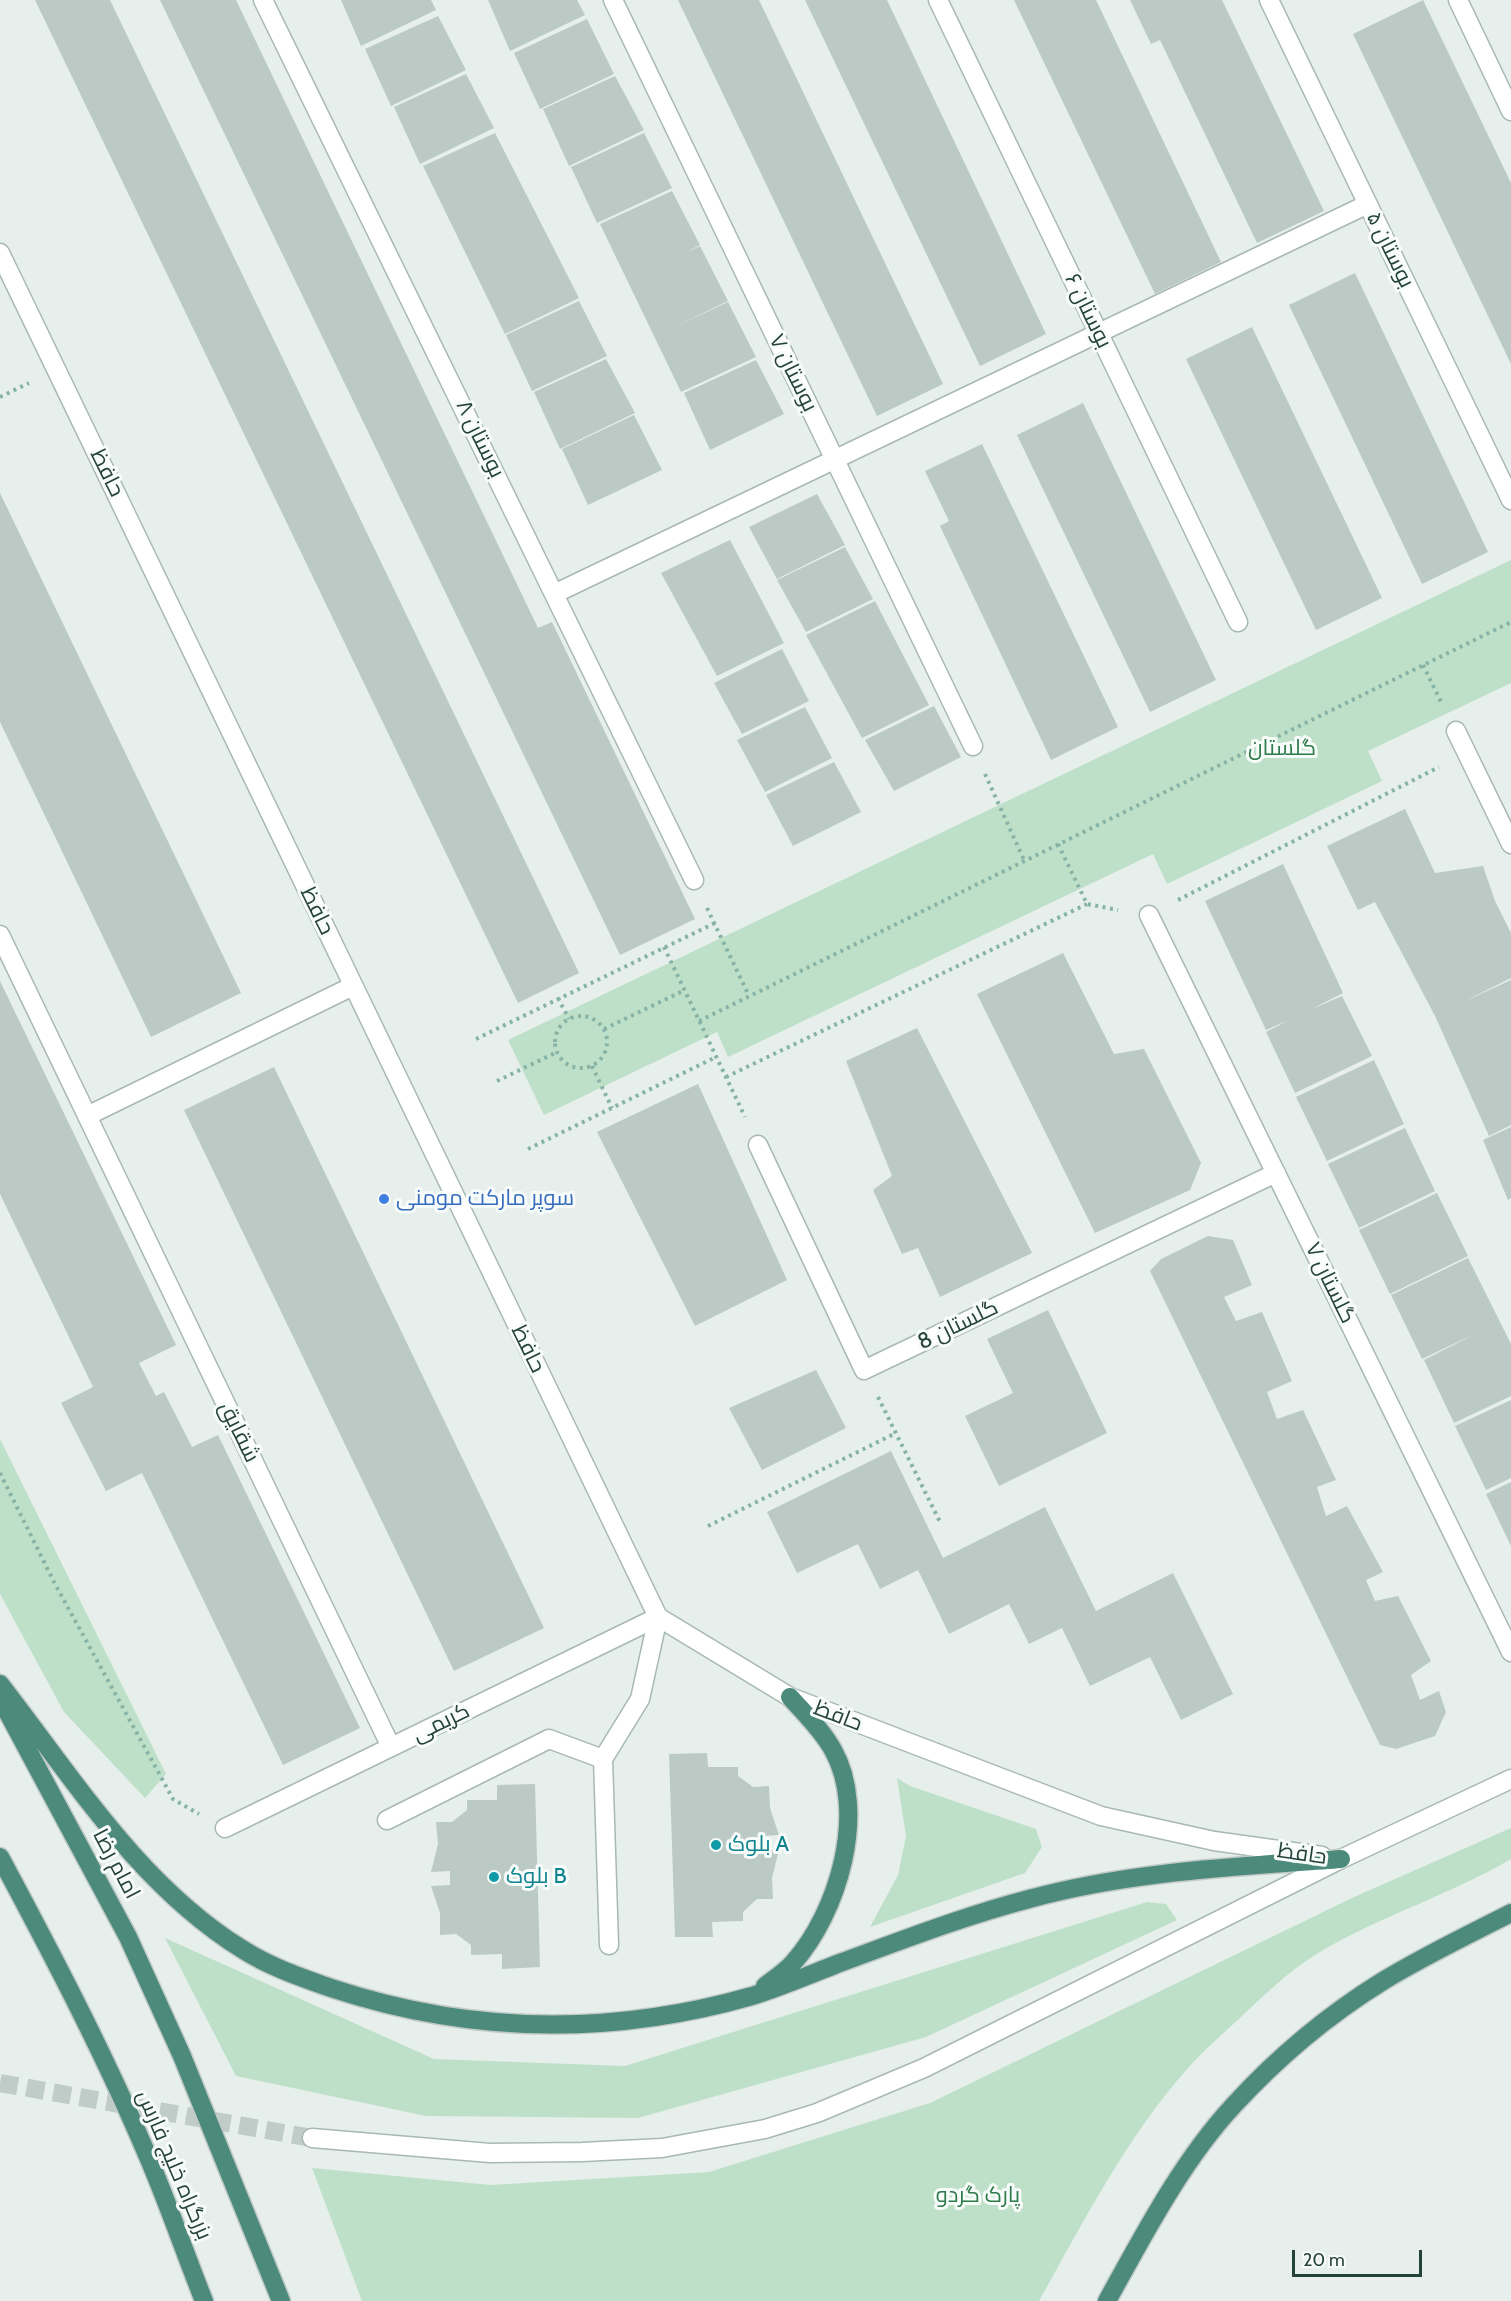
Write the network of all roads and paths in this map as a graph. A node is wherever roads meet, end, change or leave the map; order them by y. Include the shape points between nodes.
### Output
1 (263, 0) edge
2 (613, 0) edge
3 (938, 0) edge
4 (1269, 0) edge
5 (1458, 0) edge
6 (1511, 111) edge
7 (1368, 204) junction
8 (0, 253) edge
9 (1098, 333) junction
10 (834, 459) junction
11 (1511, 500) edge
12 (556, 593) junction
13 (1238, 622) dead end
14 (1511, 622) edge
15 (1423, 665) junction
16 (1456, 731) joint
17 (973, 746) joint
18 (1466, 753) junction
19 (1058, 844) junction
20 (1511, 844) edge
21 (1024, 861) junction
22 (694, 880) joint
23 (1087, 904) junction
24 (1149, 915) junction
25 (714, 923) junction
26 (0, 935) edge
27 (664, 947) junction
28 (353, 986) junction
29 (685, 990) junction
30 (749, 996) junction
31 (558, 998) junction
32 (569, 1019) junction
33 (699, 1021) junction
34 (603, 1029) junction
35 (476, 1039) dead end
36 (557, 1052) junction
37 (716, 1056) junction
38 (592, 1066) junction
39 (726, 1077) junction
40 (497, 1081) dead end
41 (612, 1108) junction
42 (87, 1116) junction
43 (758, 1145) joint
44 (528, 1149) dead end
45 (1276, 1173) junction
46 (864, 1370) junction
47 (896, 1433) junction
48 (0, 1473) edge
49 (940, 1522) dead end
50 (708, 1526) dead end
51 (658, 1617) junction
52 (1511, 1652) edge
53 (0, 1684) edge
54 (789, 1697) junction
55 (0, 1698) edge
56 (391, 1747) junction
57 (603, 1759) junction
58 (1511, 1779) edge
59 (387, 1820) dead end
60 (225, 1828) joint
61 (0, 1857) edge
62 (1341, 1859) junction
63 (1511, 1912) edge
64 (609, 1945) dead end
65 (754, 1995) junction
66 (312, 2138) tunnel mouth
67 (204, 2301) edge
68 (281, 2301) edge
69 (1107, 2301) edge

1 - 12 street, بوستان ۸
2 - 10 street, بوستان ۷
3 - 9 street, بوستان ۶
4 - 7 street, بوستان ۵
5 - 6 street
7 - 9 street
7 - 11 street, بوستان ۵
8 - 28 street, حافظ
9 - 10 street
9 - 13 street, بوستان ۶
10 - 12 street
10 - 17 street, بوستان ۷
12 - 22 street, بوستان ۸
14 - 15 path
15 - 16 path
15 - 19 path
16 - 18 street
17 - 21 path
18 - 20 street
18 - 24 path
19 - 21 path
19 - 23 path
21 - 30 path
22 - 25 path
23 - 24 path
23 - 39 path
24 - 45 street, گلستان ۷
25 - 27 path
25 - 30 path
26 - 42 street, شقایق
27 - 29 path
27 - 31 path
28 - 42 street
28 - 51 street, حافظ
29 - 33 path
29 - 34 path
30 - 33 path
31 - 32 path
31 - 35 path
32 - 34 path via 595,1019
32 - 36 path via 559,1027 555,1039
33 - 37 path
34 - 38 path via 607,1043 603,1057
36 - 38 path via 565,1063 578,1068
36 - 40 path
37 - 39 path
37 - 41 path
38 - 41 path
39 - 43 path
41 - 44 path
42 - 56 street, شقایق
43 - 46 street
45 - 46 street, گلستان 8
45 - 52 street, گلستان ۷
46 - 47 path
47 - 49 path
47 - 50 path
48 - 60 path via 55,1584 173,1799
51 - 54 street, حافظ
51 - 56 street, کریمی
51 - 57 street via 640,1699
53 - 65 highway via 156,1881 242,1949 287,1973 381,2005 543,2026 654,2019
54 - 62 street, حافظ via 1101,1816 1214,1841
54 - 65 highway via 815,1724 834,1752 848,1798 847,1849 828,1910 793,1963
55 - 68 highway, امام رضا via 128,1937 182,2056
56 - 60 street, کریمی
57 - 59 street via 549,1739
57 - 64 street
58 - 62 street, حافظ
61 - 67 highway, بزرگراه خلیج فارس via 65,1978 152,2165
62 - 65 highway via 1131,1876 1028,1899
62 - 66 street via 924,2068 817,2113 765,2128 662,2148 582,2152 490,2153
63 - 69 highway via 1412,1964 1346,2006 1304,2038 1240,2099 1188,2166

